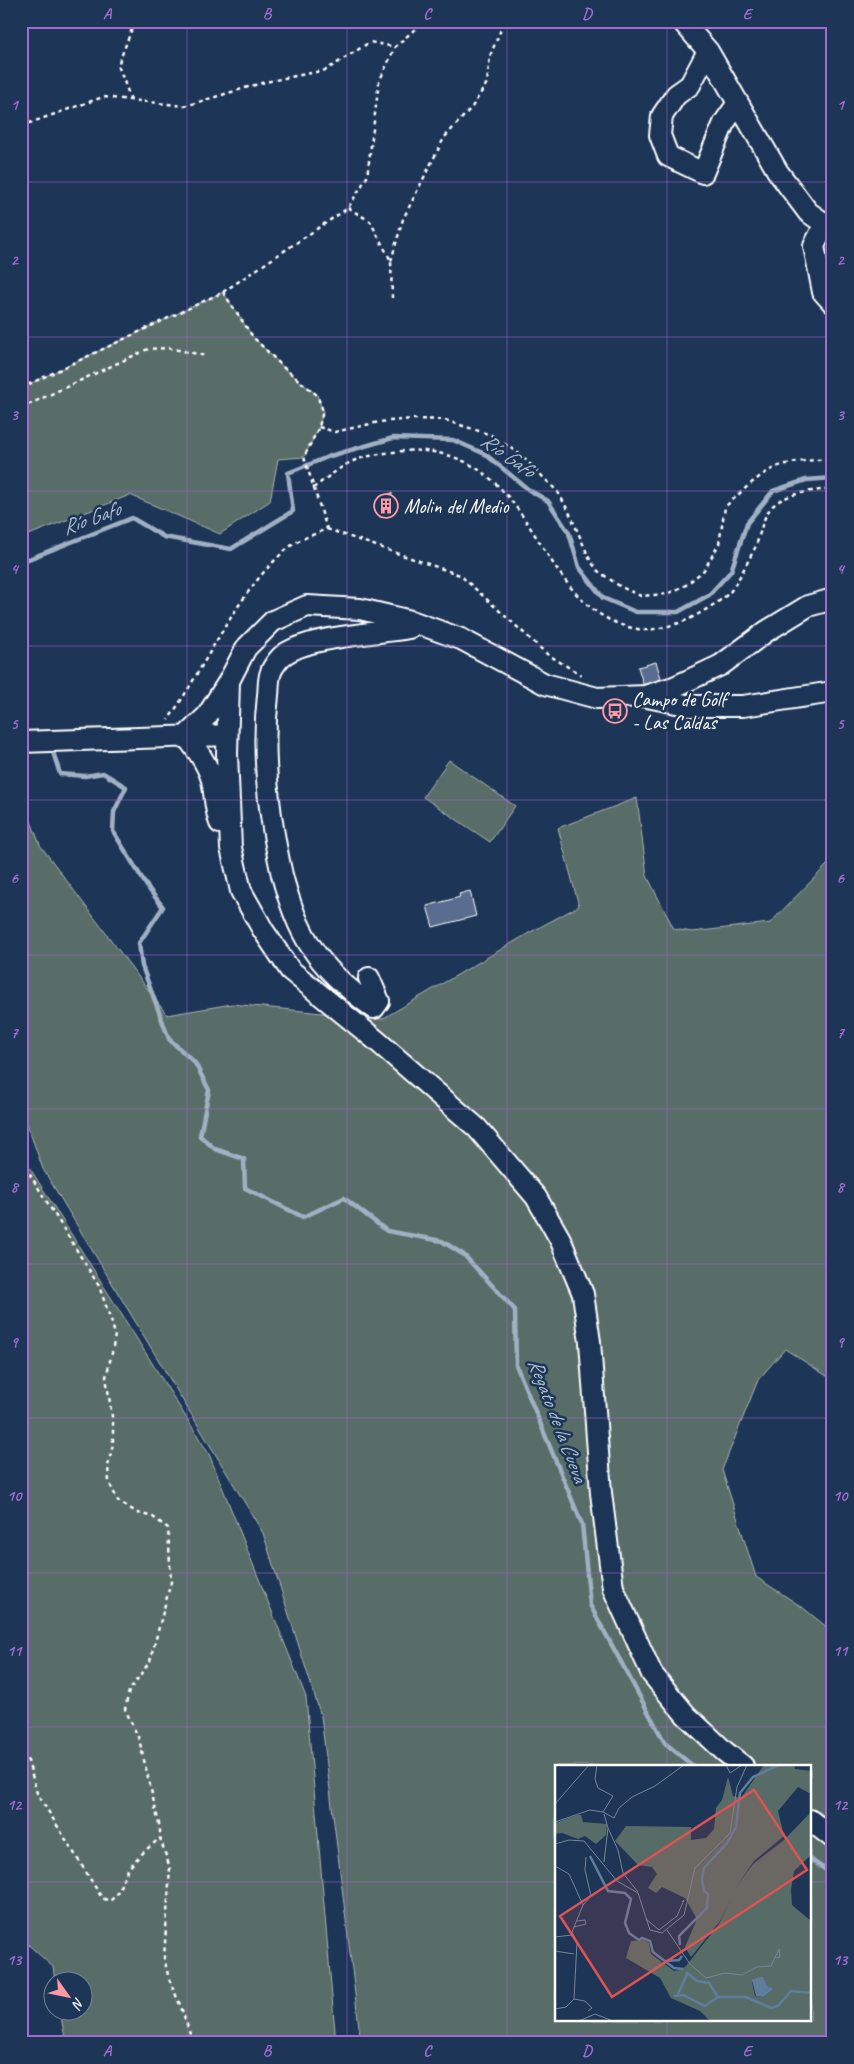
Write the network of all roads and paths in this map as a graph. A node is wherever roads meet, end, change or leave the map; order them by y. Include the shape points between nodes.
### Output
1 (135, 21) edge
2 (424, 21) edge
3 (508, 21) edge
4 (682, 21) edge
5 (502, 22) edge
6 (395, 47) junction
7 (708, 51) junction
8 (131, 100) junction
9 (738, 103) junction
10 (21, 126) edge
11 (348, 208) junction
12 (829, 225) edge
13 (391, 261) junction
14 (223, 292) junction
15 (392, 298) dead end
16 (833, 302) edge
17 (207, 356) dead end
18 (21, 388) edge
19 (21, 408) edge
20 (319, 427) junction
21 (833, 459) edge
22 (313, 488) junction
23 (833, 489) edge
24 (327, 529) junction
25 (833, 600) edge
26 (416, 623) junction
27 (587, 678) dead end
28 (229, 681) junction
29 (833, 692) edge
30 (645, 696) junction
31 (164, 726) dead end
32 (227, 735) junction
33 (186, 736) junction
34 (21, 742) edge
35 (231, 848) junction
36 (369, 978) dead end
37 (21, 1160) edge
38 (21, 1754) edge
39 (742, 1765) edge
40 (812, 1822) edge
41 (160, 1838) junction
42 (833, 1838) edge
43 (193, 2043) edge

1 - 8 path via 118,65
2 - 6 path
3 - 5 path
4 - 7 street
5 - 13 path via 490,56 487,83 472,107 444,138 403,219
6 - 8 path via 370,42 326,70 265,82 185,106
6 - 11 path via 379,82 367,177
7 - 9 street
7 - 9 street via 690,85 676,94 662,116 660,135 668,156 703,173 724,123
8 - 10 path via 103,97
9 - 12 street via 778,172 808,212
11 - 13 path via 370,221
11 - 14 path
12 - 16 street via 814,246 823,292
13 - 15 path
14 - 18 path
14 - 20 path via 253,337 317,395 323,411
17 - 19 path via 169,348 148,349
20 - 21 path via 335,432 379,422 445,420 491,435 521,454 558,492 598,572 641,596 667,594 686,585 704,570 719,544 725,506 751,483 775,467
20 - 22 path via 304,457
22 - 23 path via 353,461 413,450 441,452 476,468 515,503 573,592 587,606 616,623 645,631 686,620 729,593 775,504 806,491
22 - 24 path
24 - 27 path via 460,575 547,654
24 - 31 path via 293,544 264,572
25 - 30 street via 808,606 721,665 674,687
26 - 28 street via 360,609 307,606 273,621 246,648
26 - 30 street via 461,639 545,684 598,698
26 - 36 street via 409,628 298,647 281,657 270,673 266,738 272,822 295,914 310,946 336,978 374,1008 379,1001
28 - 32 street
28 - 33 street via 207,716
29 - 30 street via 743,706 691,706
32 - 33 street
32 - 35 street
33 - 34 street
33 - 35 street via 205,760 212,780 217,816
35 - 39 street via 241,891 290,970 477,1128 536,1197 560,1239 583,1294 613,1588 652,1674 686,1715
37 - 41 path via 99,1286 112,1323 115,1335 106,1377 113,1430 109,1482 118,1501 138,1513 153,1517 168,1528 171,1582 150,1661 129,1691 125,1709 139,1738
38 - 41 path via 28,1762 37,1793 102,1898 110,1901 118,1894 126,1873
40 - 42 street
41 - 43 path via 170,1868 164,1958

